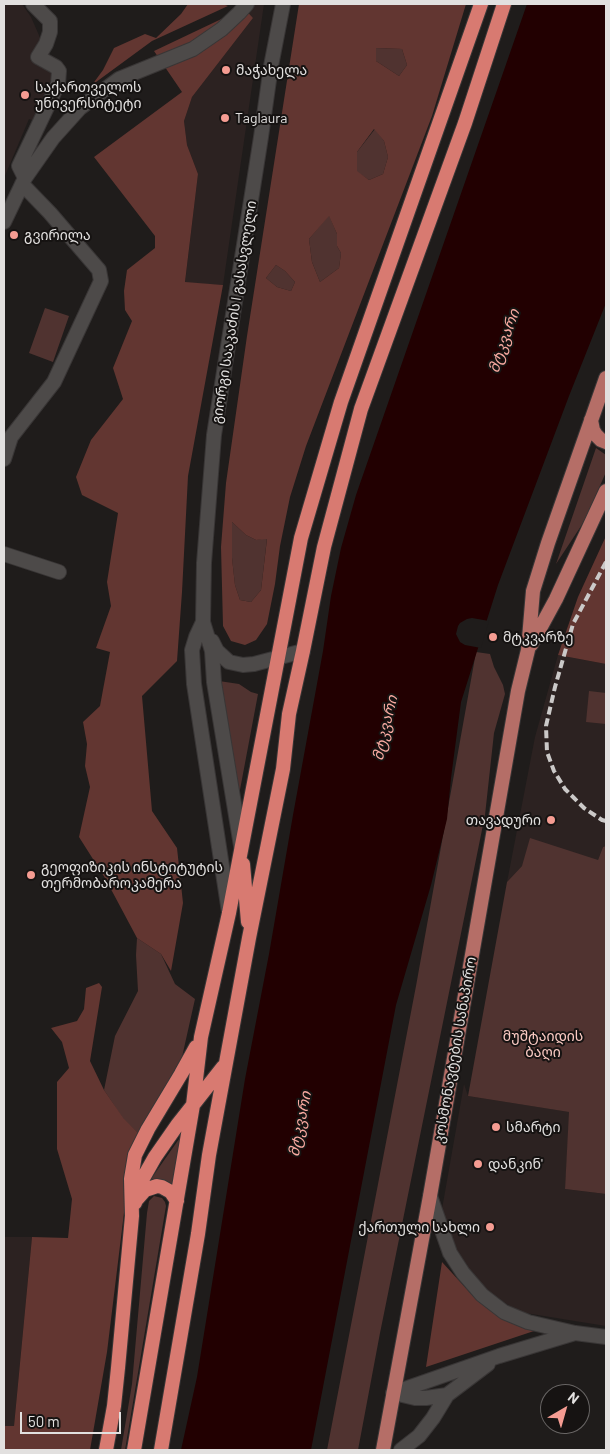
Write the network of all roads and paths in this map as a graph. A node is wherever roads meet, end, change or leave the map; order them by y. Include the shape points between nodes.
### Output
1 (33, 4) edge
2 (247, 4) edge
3 (283, 4) edge
4 (481, 4) edge
5 (504, 4) edge
6 (23, 181) junction
7 (4, 222) edge
8 (606, 378) edge
9 (591, 420) junction
10 (606, 442) edge
11 (4, 459) edge
12 (606, 491) edge
13 (4, 554) edge
14 (59, 572) dead end
15 (203, 622) junction
16 (528, 650) junction
17 (303, 651) junction
18 (278, 657) junction
19 (242, 848) junction
20 (229, 913) junction
21 (249, 938) junction
22 (201, 1037) junction
23 (225, 1064) junction
24 (193, 1105) junction
25 (430, 1196) junction
26 (136, 1200) junction
27 (177, 1201) junction
28 (132, 1216) junction
29 (575, 1333) junction
30 (606, 1337) edge
31 (498, 1356) junction
32 (436, 1377) junction
33 (393, 1393) junction
34 (447, 1394) junction
35 (106, 1450) edge
36 (134, 1450) edge
37 (161, 1450) edge
38 (383, 1450) edge
39 (401, 1450) edge

1 - 6 main road via 50,20 50,32 38,57 59,71 58,84 20,166
2 - 6 main road via 222,29 193,49 119,79 100,92 67,121
3 - 15 main road, გიორგი სააკაძის I გასასვლელი via 214,435
4 - 18 highway via 341,402 301,538
5 - 17 highway via 466,123 361,409 324,547
6 - 7 main road
6 - 11 main road via 99,270 101,281 54,382 11,437
8 - 9 main road, კოსმონავტების სანაპირო
9 - 10 main road via 596,435
9 - 16 main road, კოსმონავტების სანაპირო via 533,591
12 - 16 main road, კოსმონავტების სანაპირო via 556,599
13 - 14 main road
15 - 18 main road via 217,651 229,662 254,664
15 - 19 main road, გიორგი სააკაძის I გასასვლელი via 212,651 214,682
15 - 20 main road, გიორგი სააკაძის I გასასვლელი via 192,650 194,684
16 - 25 main road, კოსმონავტების სანაპირო via 518,691
17 - 18 main road
17 - 21 highway
18 - 19 highway
19 - 20 highway
19 - 21 highway
20 - 22 highway
21 - 23 highway
22 - 24 highway
22 - 28 highway via 135,1155 131,1178
23 - 24 highway
23 - 37 highway
24 - 26 highway via 146,1170
24 - 27 highway
25 - 29 main road via 450,1252 463,1274 482,1295 504,1312 528,1322
25 - 33 main road, კოსმონავტების სანაპირო
26 - 27 highway via 146,1190 157,1186 172,1192
26 - 28 highway
27 - 36 highway
28 - 35 highway via 114,1406
29 - 30 main road
29 - 31 main road
31 - 32 main road
31 - 34 main road
32 - 33 main road
32 - 34 main road via 433,1389 436,1393
33 - 34 main road via 416,1398
33 - 38 main road, კოსმონავტების სანაპირო
34 - 39 main road via 419,1436

